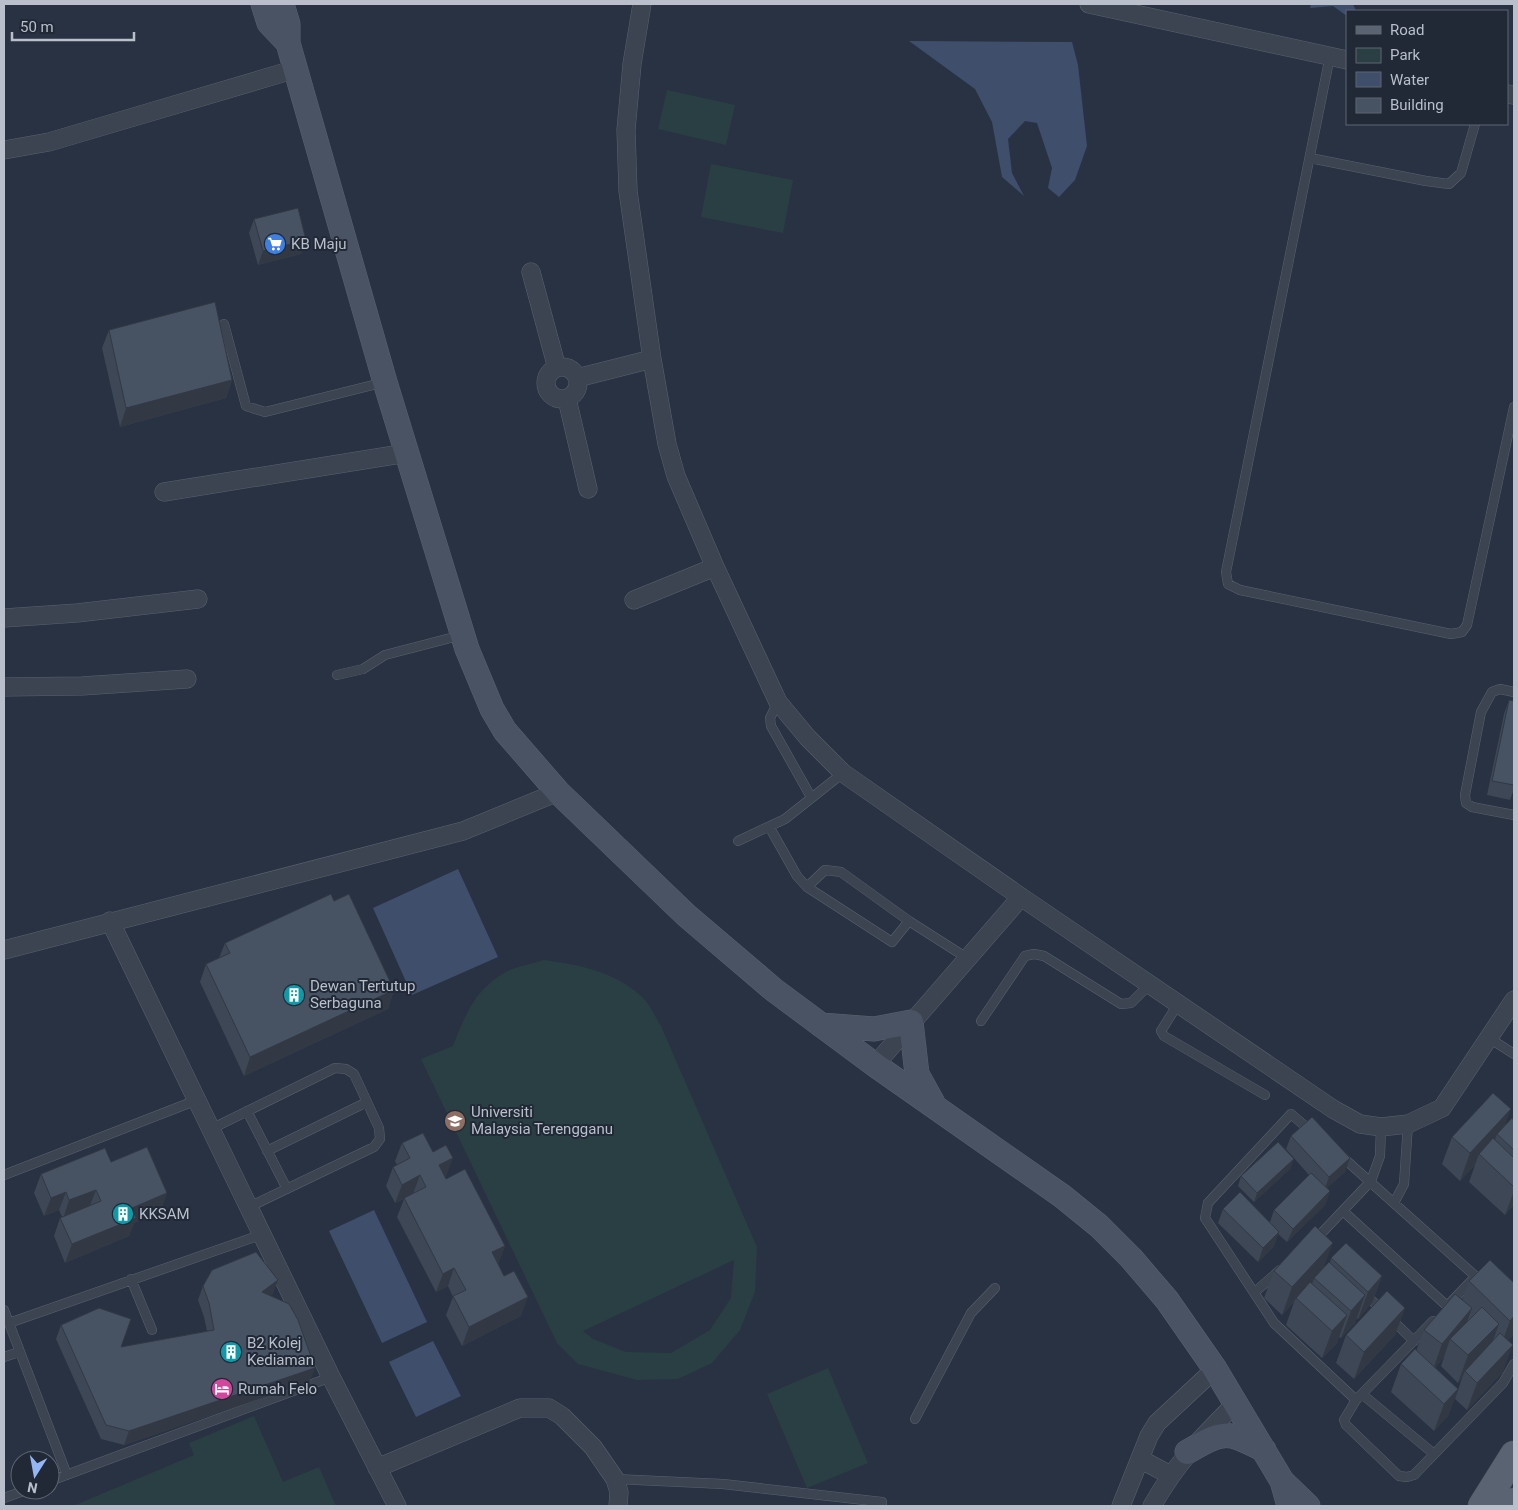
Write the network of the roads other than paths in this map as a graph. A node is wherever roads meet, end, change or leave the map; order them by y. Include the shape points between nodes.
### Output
1 (263, 4) edge
2 (282, 4) edge
3 (642, 4) edge
4 (1088, 4) edge
5 (288, 43) junction
6 (1338, 58) edge
7 (296, 69) junction
8 (1475, 125) edge
9 (4, 150) edge
10 (1310, 158) junction
11 (531, 272) dead end
12 (224, 324) dead end
13 (652, 359) junction
14 (557, 368) junction
15 (577, 378) junction
16 (385, 382) junction
17 (567, 399) junction
18 (1514, 408) edge
19 (407, 453) junction
20 (588, 489) dead end
21 (164, 492) dead end
22 (715, 567) junction
23 (198, 599) dead end
24 (634, 600) dead end
25 (4, 618) edge
26 (462, 635) junction
27 (337, 675) dead end
28 (187, 679) dead end
29 (4, 687) edge
30 (1514, 692) edge
31 (778, 702) junction
32 (843, 773) junction
33 (558, 792) junction
34 (811, 797) junction
35 (1514, 815) edge
36 (770, 828) junction
37 (738, 841) dead end
38 (807, 887) junction
39 (1021, 897) junction
40 (110, 921) junction
41 (909, 921) junction
42 (4, 950) edge
43 (967, 958) junction
44 (1149, 985) junction
45 (1514, 1000) edge
46 (1178, 1004) junction
47 (1509, 1018) edge
48 (981, 1021) dead end
49 (911, 1022) junction
50 (820, 1025) junction
51 (1489, 1038) junction
52 (1514, 1054) edge
53 (875, 1065) junction
54 (1265, 1096) dead end
55 (197, 1100) junction
56 (367, 1102) junction
57 (936, 1108) junction
58 (247, 1112) junction
59 (1408, 1124) junction
60 (1382, 1127) junction
61 (211, 1129) junction
62 (1320, 1138) edge
63 (1334, 1150) edge
64 (267, 1151) junction
65 (4, 1174) edge
66 (1370, 1180) junction
67 (286, 1189) junction
68 (1394, 1203) junction
69 (249, 1207) junction
70 (1343, 1211) junction
71 (263, 1234) junction
72 (1313, 1246) edge
73 (1291, 1261) edge
74 (1476, 1276) junction
75 (131, 1279) junction
76 (995, 1288) dead end
77 (1360, 1288) edge
78 (1489, 1288) edge
79 (1255, 1292) junction
80 (1447, 1306) junction
81 (6, 1316) edge
82 (152, 1330) dead end
83 (1414, 1341) junction
84 (19, 1352) junction
85 (4, 1357) edge
86 (1514, 1364) edge
87 (1215, 1369) junction
88 (331, 1377) junction
89 (1359, 1397) junction
90 (1236, 1403) junction
91 (915, 1419) dead end
92 (1264, 1450) junction
93 (1187, 1452) junction
94 (1434, 1454) junction
95 (1514, 1454) edge
96 (1140, 1458) junction
97 (377, 1468) junction
98 (67, 1475) junction
99 (1170, 1475) junction
100 (60, 1477) edge
101 (614, 1479) junction
102 (1282, 1481) junction
103 (1514, 1502) edge
104 (882, 1504) edge
105 (397, 1506) edge
106 (618, 1506) edge
107 (1121, 1506) edge
108 (1152, 1506) edge
109 (1290, 1506) edge
110 (1308, 1506) edge
111 (1482, 1506) edge
112 (1512, 1506) edge

1 - 5 main road via 269,22
2 - 5 main road via 288,24
3 - 13 street via 626,130 628,192
4 - 6 street
5 - 7 main road
6 - 10 lane
7 - 9 street via 49,142
7 - 16 main road
8 - 10 lane via 1461,173 1449,184
10 - 18 lane via 1226,572 1228,584 1240,590 1451,634 1462,632 1467,625
11 - 14 street
12 - 16 lane via 246,406 265,412
13 - 15 street
13 - 22 street via 676,476
14 - 15 street via 569,369
14 - 17 street via 547,376 546,388 554,398
15 - 17 street via 576,391
16 - 19 main road
17 - 20 street
19 - 21 street
19 - 26 main road
22 - 24 street
22 - 31 street
23 - 25 street
26 - 27 lane via 385,655 363,669
26 - 33 main road via 492,709 505,731
28 - 29 street
30 - 35 lane via 1500,689 1492,692 1481,712 1465,795 1466,803 1472,806
31 - 32 street
31 - 34 lane via 770,718 771,726
32 - 34 lane
32 - 39 street
33 - 40 street via 463,831
33 - 50 main road via 686,915
34 - 36 lane
36 - 37 lane
36 - 38 lane via 797,876
38 - 41 lane via 825,870 840,872
38 - 41 lane via 892,942
39 - 43 street
39 - 44 street
40 - 42 street
40 - 55 street
41 - 43 lane
43 - 49 street
44 - 46 street
44 - 48 lane via 1130,1003 1121,1004 1044,956 1034,954 1025,956
45 - 47 street
46 - 54 lane via 1161,1031 1164,1036
46 - 60 street via 1333,1109 1360,1124
47 - 51 street
49 - 50 main road via 874,1029
49 - 53 street
49 - 57 main road via 918,1074
50 - 53 main road
51 - 52 lane
51 - 59 street via 1442,1108
53 - 57 main road
55 - 61 street
55 - 65 lane
56 - 58 lane via 354,1074 335,1068
56 - 64 lane
56 - 67 lane via 379,1128 380,1139 374,1148
57 - 87 main road via 1062,1196 1099,1226 1167,1300
58 - 61 lane
58 - 64 lane
59 - 60 street
59 - 68 lane via 1404,1184
60 - 66 lane via 1380,1156
61 - 69 street
62 - 79 lane via 1291,1114 1205,1210 1205,1218
63 - 66 lane
64 - 67 lane
66 - 68 lane
66 - 70 lane
67 - 69 lane
68 - 74 lane
69 - 71 street
70 - 72 lane
70 - 80 lane
71 - 75 lane
71 - 88 street
73 - 79 lane
74 - 78 lane
74 - 80 lane
75 - 81 lane
75 - 82 lane
76 - 91 lane via 971,1313
77 - 83 lane
79 - 89 lane via 1274,1324
80 - 83 lane
81 - 84 lane
83 - 89 lane
84 - 85 lane
84 - 98 lane
86 - 94 lane via 1503,1383
87 - 90 main road
87 - 96 street via 1157,1423
88 - 97 street
88 - 98 lane
89 - 94 lane
89 - 94 lane via 1346,1415 1346,1425 1399,1476 1414,1475
90 - 92 main road
90 - 93 street
92 - 93 main road via 1229,1434 1212,1437
92 - 102 main road
93 - 99 street
95 - 111 main road
96 - 99 street
96 - 107 street
97 - 101 street via 520,1408 549,1408 562,1416 589,1443
97 - 105 street
98 - 100 lane
99 - 108 street
101 - 104 lane via 723,1484
101 - 106 street via 619,1492
102 - 109 main road
102 - 110 main road
103 - 112 main road

